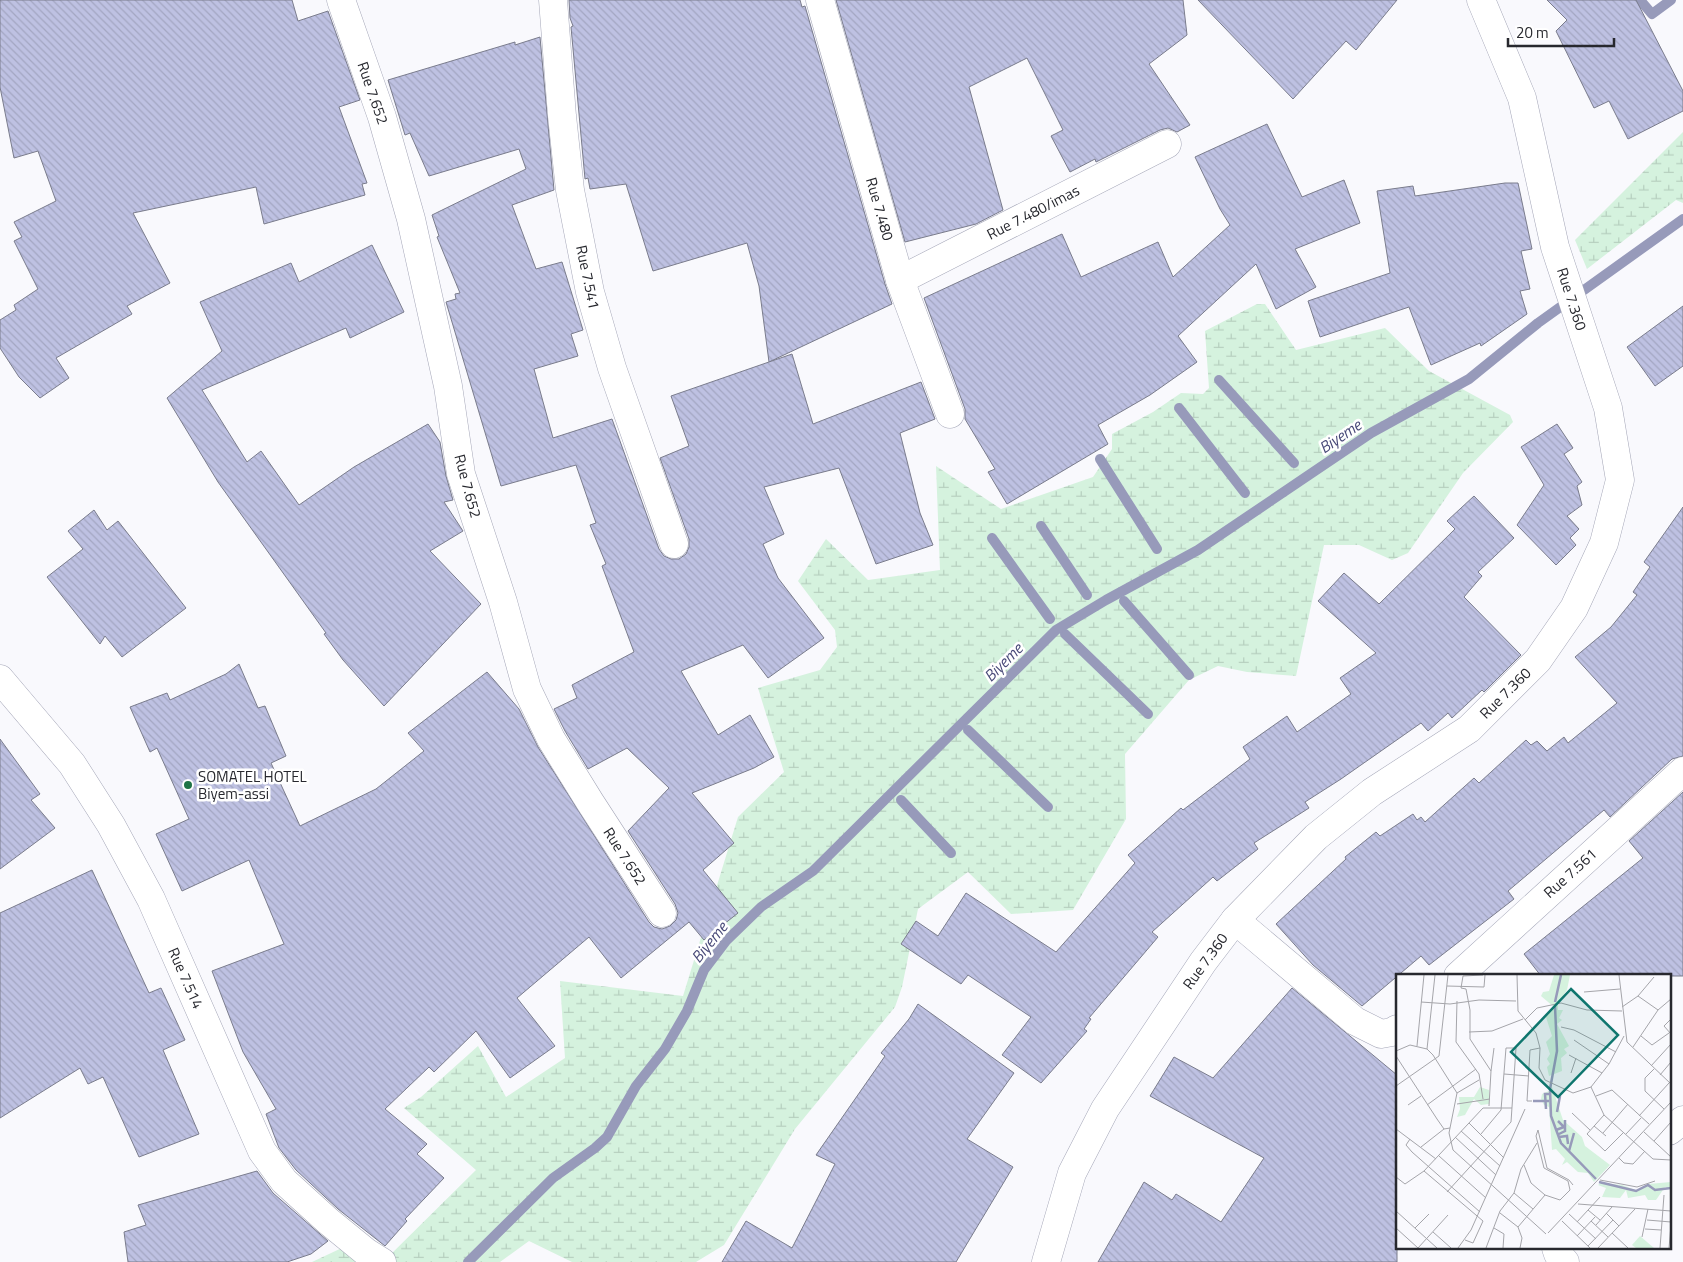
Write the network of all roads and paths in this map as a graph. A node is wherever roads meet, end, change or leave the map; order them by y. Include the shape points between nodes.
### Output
1 (341, 0) edge
2 (553, 0) edge
3 (820, 0) edge
4 (1481, 0) edge
5 (1167, 144) dead end
6 (900, 280) junction
7 (950, 414) dead end
8 (674, 544) dead end
9 (0, 679) edge
10 (1683, 771) edge
11 (662, 913) dead end
12 (1235, 920) junction
13 (1460, 974) edge
14 (1396, 1030) edge
15 (1683, 1120) edge
16 (1670, 1130) edge
17 (1557, 1250) edge
18 (382, 1262) edge
19 (1046, 1262) edge
20 (1565, 1262) edge

1 - 11 street, Rue 7.652 via 382,117 411,219 448,386 461,474 503,602 527,689 551,739
2 - 8 street, Rue 7.541 via 570,190 590,292 612,368
3 - 6 street, Rue 7.480
4 - 12 street, Rue 7.360 via 1522,98 1555,248 1608,408 1620,480 1604,543 1574,608 1538,660 1469,729 1372,792 1316,837
5 - 6 street, Rue 7.480/imas
6 - 7 street, Rue 7.480
9 - 18 street, Rue 7.514 via 72,764 111,825 151,899 262,1151 284,1181 328,1221
10 - 13 street, Rue 7.561
12 - 14 street via 1355,1021 1381,1034
12 - 19 street, Rue 7.360 via 1203,962 1105,1109 1072,1173
15 - 16 street
17 - 20 street

